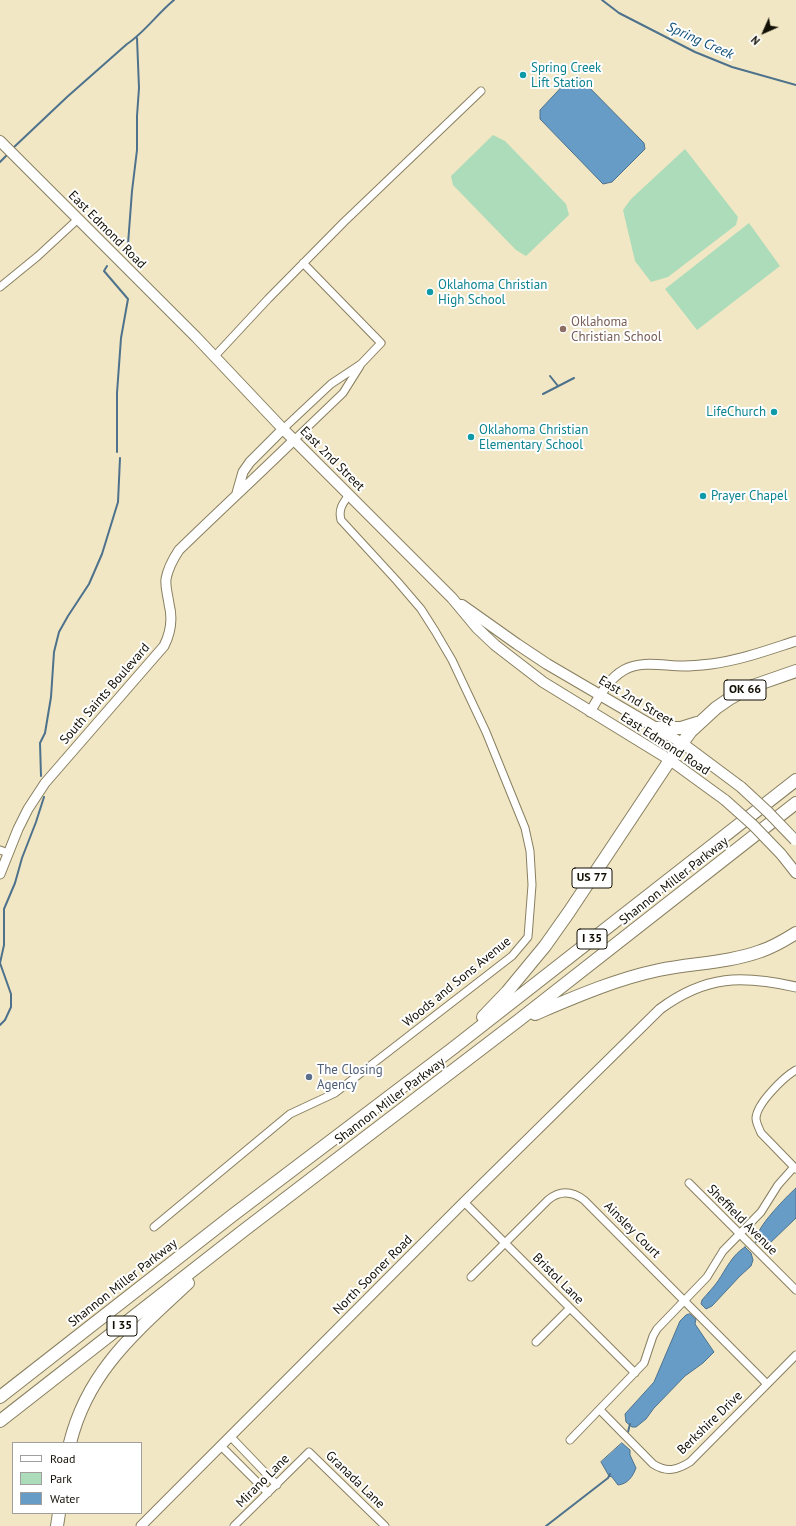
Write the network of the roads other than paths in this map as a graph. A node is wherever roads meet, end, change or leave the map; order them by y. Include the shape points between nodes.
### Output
1 (481, 91) dead end
2 (0, 141) edge
3 (78, 219) junction
4 (303, 263) junction
5 (0, 287) edge
6 (196, 337) joint
7 (214, 357) junction
8 (361, 364) junction
9 (283, 429) junction
10 (294, 440) junction
11 (237, 493) junction
12 (349, 495) junction
13 (452, 598) junction
14 (796, 641) edge
15 (796, 671) edge
16 (600, 695) junction
17 (590, 712) junction
18 (700, 722) junction
19 (655, 728) junction
20 (682, 743) junction
21 (670, 760) junction
22 (796, 780) edge
23 (796, 803) edge
24 (796, 841) edge
25 (4, 852) edge
26 (796, 872) edge
27 (0, 874) edge
28 (796, 933) edge
29 (796, 987) edge
30 (519, 1020) junction
31 (452, 1049) junction
32 (796, 1070) edge
33 (795, 1168) edge
34 (689, 1182) dead end
35 (464, 1202) junction
36 (154, 1227) dead end
37 (243, 1231) junction
38 (739, 1234) junction
39 (505, 1243) junction
40 (470, 1277) dead end
41 (796, 1290) edge
42 (685, 1300) junction
43 (570, 1308) junction
44 (536, 1342) dead end
45 (796, 1355) edge
46 (635, 1373) junction
47 (767, 1384) junction
48 (0, 1397) edge
49 (600, 1410) junction
50 (0, 1421) edge
51 (230, 1436) junction
52 (570, 1440) dead end
53 (70, 1442) edge
54 (221, 1446) junction
55 (309, 1452) joint
56 (254, 1461) junction
57 (245, 1470) junction
58 (277, 1485) junction
59 (268, 1493) junction
60 (59, 1514) edge
61 (57, 1526) edge
62 (141, 1526) edge
63 (234, 1526) edge
64 (385, 1526) edge

1 - 4 street
2 - 3 main road, East Edmond Road
3 - 5 street
3 - 6 main road, East Edmond Road
4 - 7 street
4 - 8 street, South Saints Boulevard via 381,343
6 - 7 main road, East 2nd Street
7 - 9 main road, East 2nd Street
8 - 9 street, South Saints Boulevard via 331,384
8 - 10 street, South Saints Boulevard via 343,393
9 - 10 main road, East 2nd Street
9 - 11 street, South Saints Boulevard via 250,462 243,472
10 - 11 street, South Saints Boulevard
10 - 12 main road, East 2nd Street
11 - 25 street, South Saints Boulevard via 172,560 166,579 166,590 172,620 164,646 45,782
12 - 13 main road, East 2nd Street
12 - 36 street, Woods and Sons Avenue via 339,513 341,520 402,586 435,631 452,660 486,732 516,805 530,851 532,885 528,936 512,956 335,1093 290,1114
13 - 16 main road, East 2nd Street via 517,644
13 - 17 main road, East 2nd Street via 495,645 543,682
14 - 16 street via 742,658 710,664 637,665 624,670 609,682
15 - 18 highway, OK 66 via 750,687 716,708
16 - 17 street
16 - 19 main road, East 2nd Street
17 - 21 main road, East Edmond Road
18 - 19 highway, OK 66 via 681,728
18 - 20 highway
19 - 20 main road, East 2nd Street
20 - 21 highway, US 77
20 - 24 main road, East 2nd Street, bridge via 741,787
21 - 26 main road, East Edmond Road, bridge via 725,800 753,825
21 - 31 highway, US 77 via 545,946 507,992
22 - 31 highway, Shannon Miller Parkway / I 35
23 - 30 highway, Shannon Miller Parkway / I 35
25 - 27 street, South Saints Boulevard
28 - 30 highway via 761,951 742,957 659,970 619,981
29 - 35 street, North Sooner Road via 767,981 730,980 713,982 674,998 624,1043
30 - 37 highway, Shannon Miller Parkway / I 35
31 - 48 highway, Shannon Miller Parkway / I 35 via 233,1215
32 - 33 street via 767,1098 756,1118 766,1139
33 - 38 street via 778,1185 761,1212
34 - 38 street, Sheffield Avenue
35 - 39 street, Bristol Lane
35 - 51 street, North Sooner Road
37 - 50 highway, Shannon Miller Parkway / I 35
37 - 53 highway via 117,1352 98,1377 83,1405
38 - 41 street, Sheffield Avenue
38 - 42 street via 723,1250 707,1277
39 - 40 street, Ainsley Court
39 - 42 street, Ainsley Court via 551,1197 564,1192 574,1194 584,1200
39 - 43 street, Bristol Lane
42 - 46 street via 655,1332 646,1360
42 - 47 street, Ainsley Court
43 - 44 street
43 - 46 street, Bristol Lane
45 - 47 street, Berkshire Drive
46 - 49 street
47 - 49 street, Berkshire Drive via 690,1462 675,1470 664,1470 653,1464
49 - 52 street
51 - 54 street, North Sooner Road
51 - 56 street
54 - 57 street
54 - 62 street, North Sooner Road
55 - 58 street, Mirano Lane
55 - 64 street, Granada Lane
56 - 57 street
56 - 58 street
57 - 59 street
58 - 59 street, Mirano Lane
59 - 63 street, Mirano Lane
60 - 61 highway

